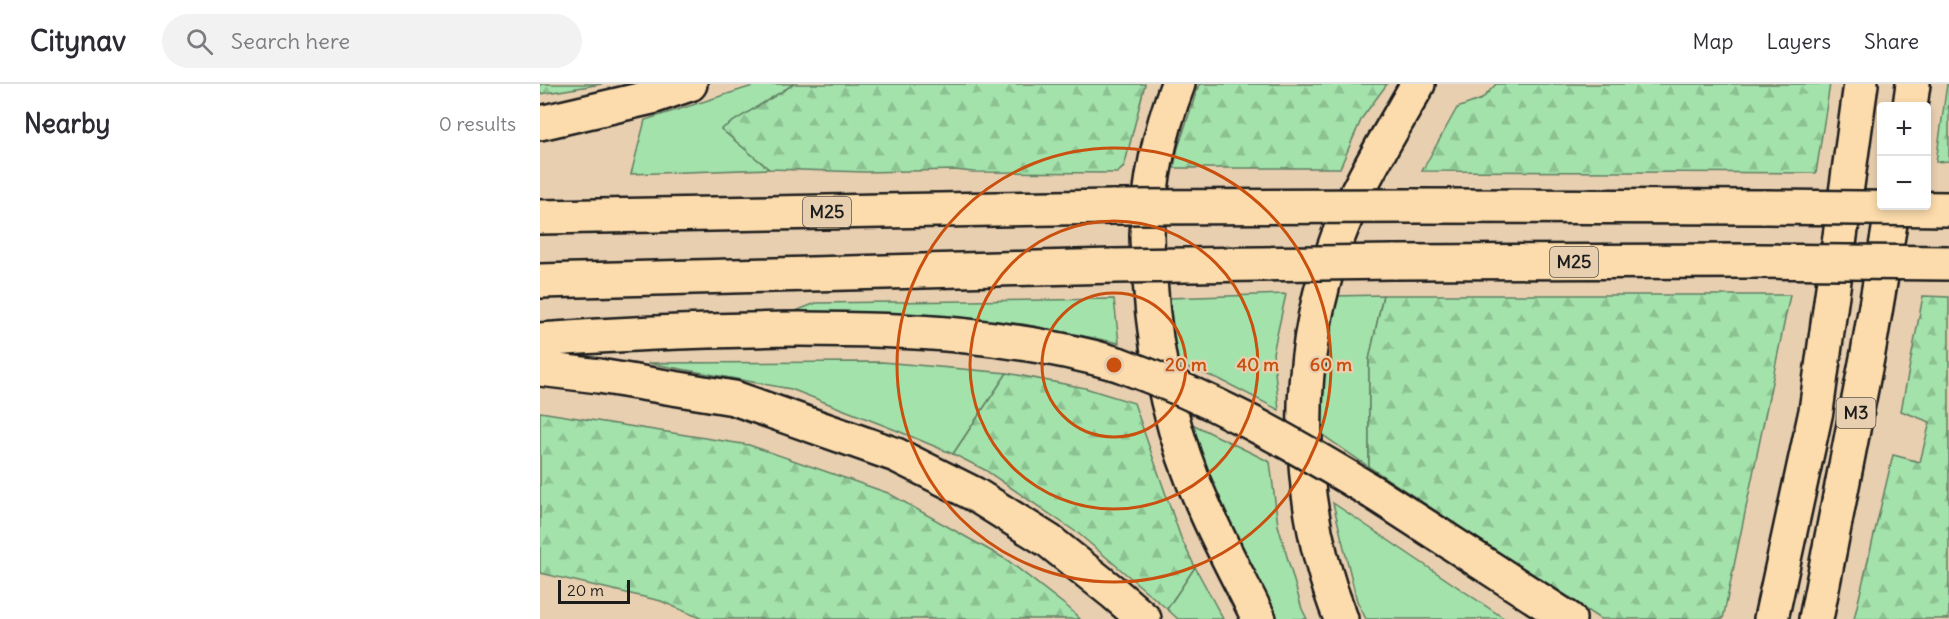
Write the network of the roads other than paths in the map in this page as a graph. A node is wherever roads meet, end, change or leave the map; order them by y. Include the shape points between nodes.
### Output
1 (690, 84) edge
2 (1178, 84) edge
3 (1418, 84) edge
4 (1861, 84) edge
5 (1913, 84) edge
6 (1911, 102) edge
7 (540, 123) edge
8 (1949, 208) edge
9 (1892, 210) edge
10 (540, 217) edge
11 (1949, 263) edge
12 (540, 282) edge
13 (540, 340) edge
14 (540, 369) edge
15 (1144, 619) edge
16 (1259, 619) edge
17 (1341, 619) edge
18 (1569, 619) edge
19 (1771, 619) edge
20 (1816, 619) edge

1 - 7 highway via 652,97
2 - 16 highway via 1167,112 1155,167 1147,236 1161,369 1173,424 1204,507
3 - 17 highway via 1370,167 1338,237 1320,299 1306,374 1304,438 1310,508
4 - 19 highway, M3 via 1816,411
5 - 6 highway
8 - 10 highway, M25, bridge via 1114,207
9 - 20 highway, M3
11 - 12 highway, M25, bridge via 1393,262
13 - 18 highway, bridge via 704,330 870,329 1000,338 1077,352 1176,386 1231,411 1321,460
14 - 15 highway via 734,398 896,455 974,494 1048,541

